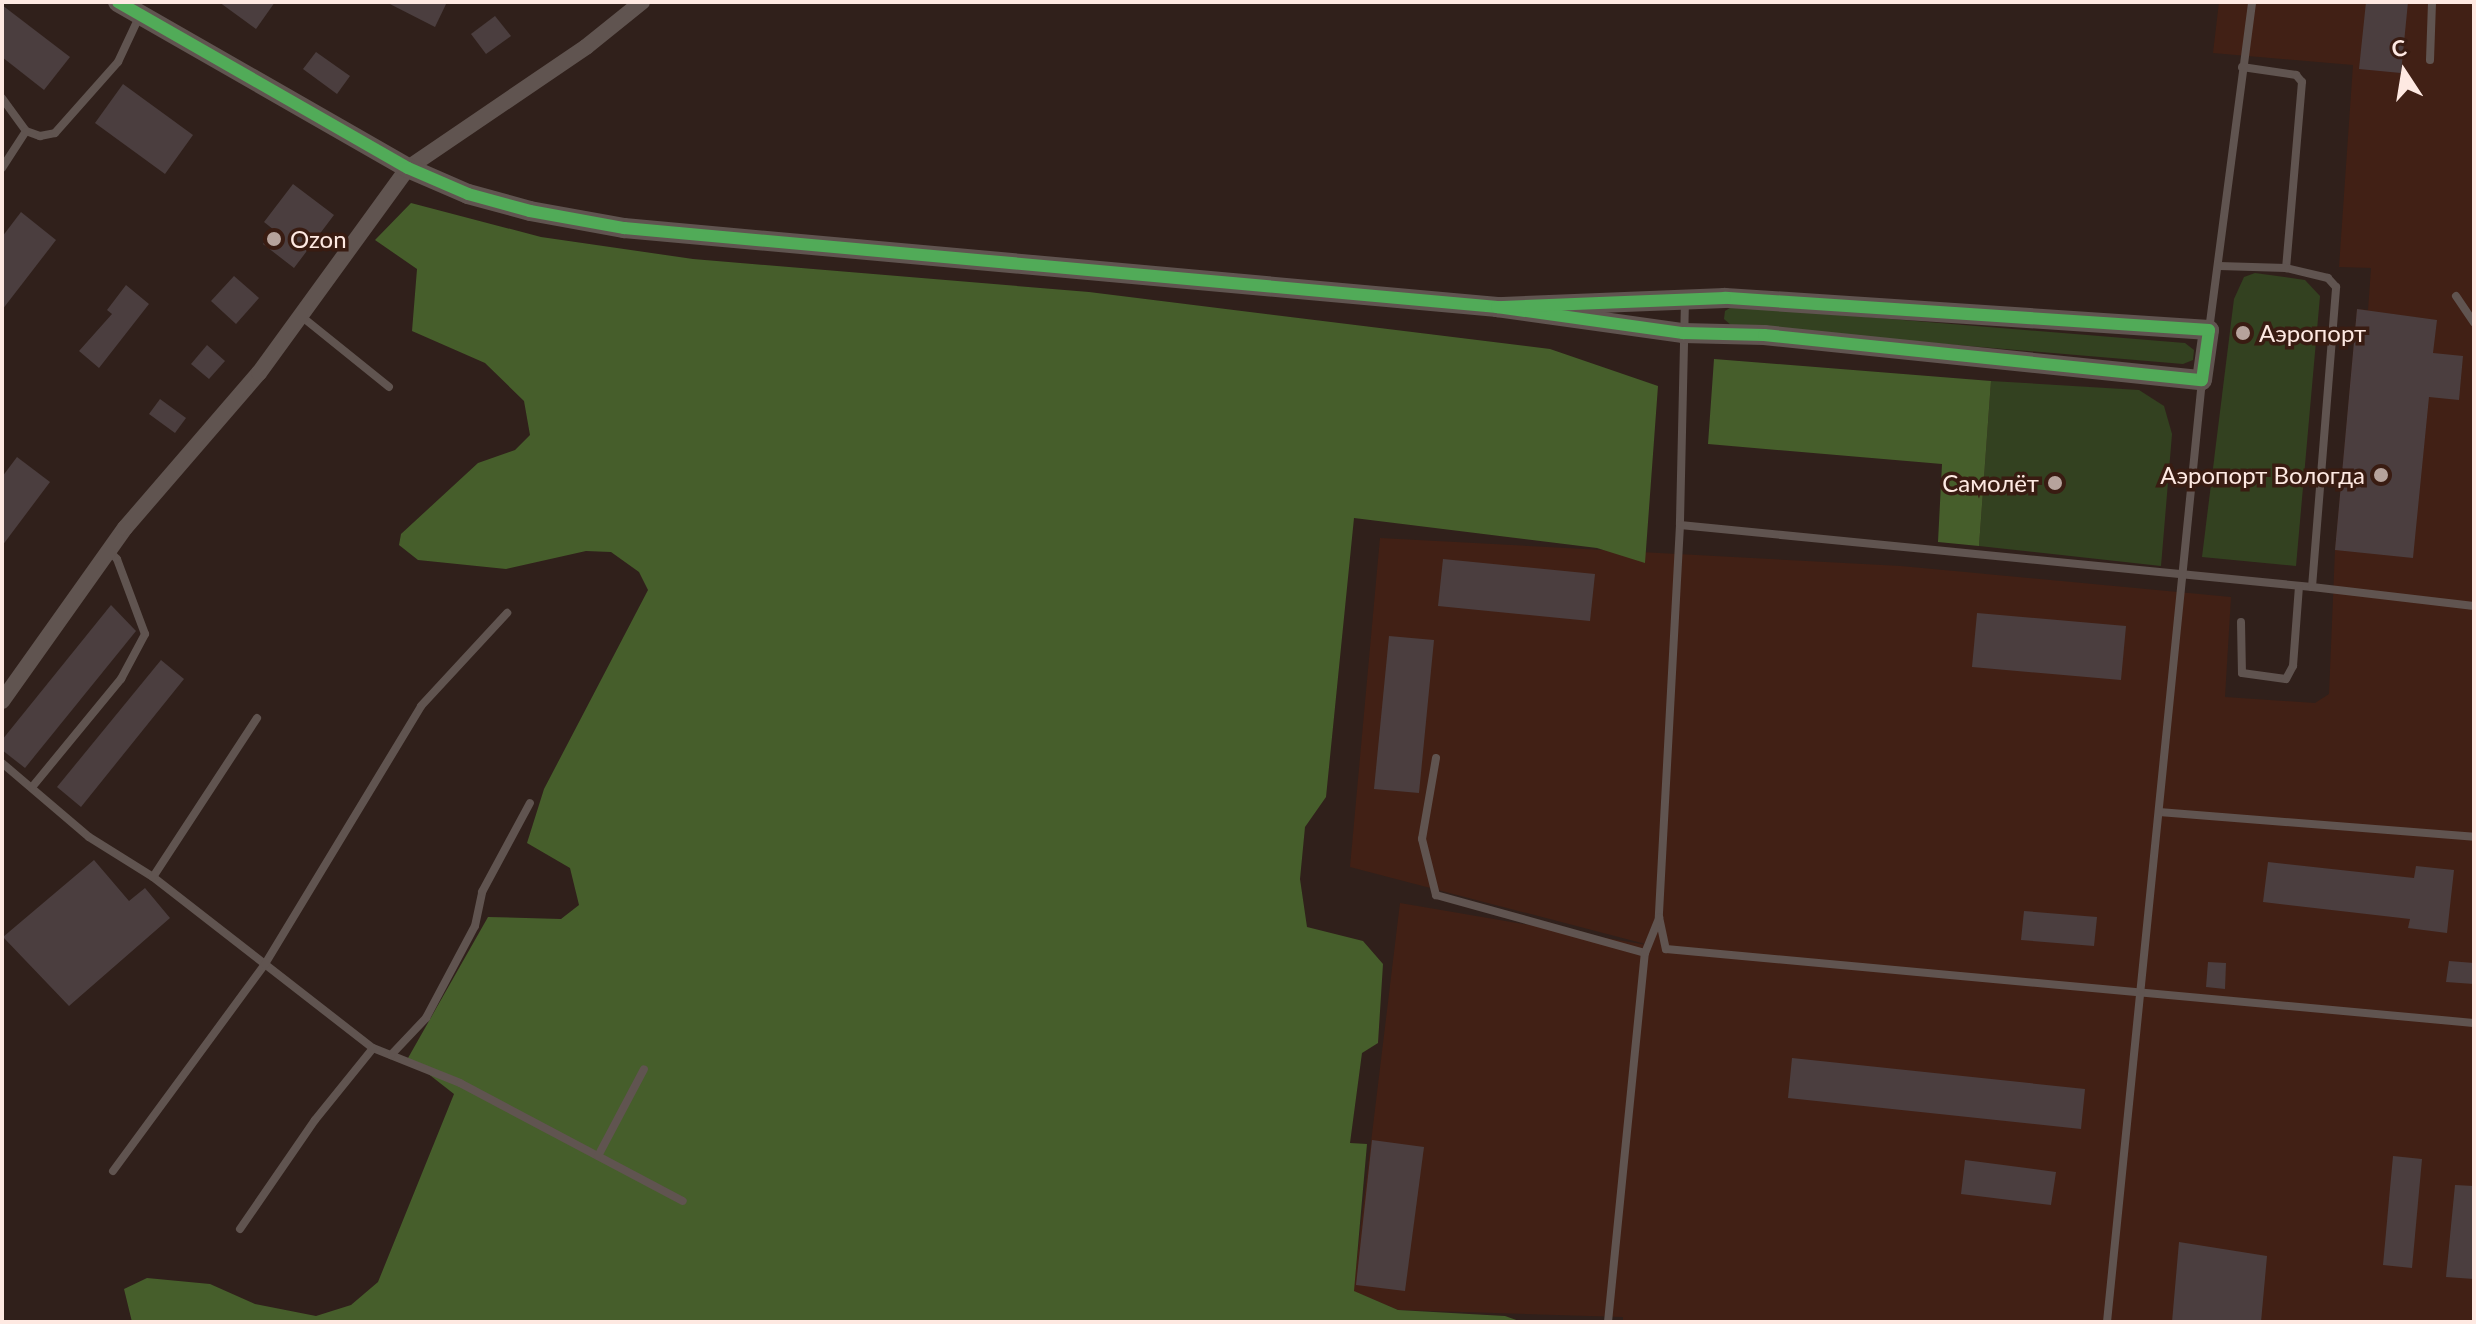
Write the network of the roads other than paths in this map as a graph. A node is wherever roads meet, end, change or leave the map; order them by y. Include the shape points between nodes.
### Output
1 (118, 2) edge
2 (642, 2) edge
3 (2252, 2) edge
4 (2432, 2) edge
5 (140, 15) junction
6 (2430, 60) dead end
7 (2242, 67) junction
8 (2, 98) edge
9 (26, 131) junction
10 (2, 168) edge
11 (408, 168) junction
12 (2219, 266) junction
13 (2286, 268) junction
14 (2456, 296) dead end
15 (1685, 300) junction
16 (1497, 307) junction
17 (301, 316) junction
18 (2474, 323) edge
19 (2209, 330) junction
20 (1683, 333) junction
21 (2202, 380) junction
22 (389, 387) dead end
23 (1680, 525) junction
24 (109, 551) junction
25 (2179, 575) junction
26 (2299, 586) junction
27 (2312, 587) junction
28 (2474, 606) edge
29 (507, 613) dead end
30 (2241, 622) dead end
31 (2, 701) edge
32 (257, 718) dead end
33 (1436, 758) dead end
34 (2, 763) edge
35 (33, 786) junction
36 (530, 803) dead end
37 (2159, 812) junction
38 (2474, 837) edge
39 (153, 877) junction
40 (1659, 917) junction
41 (1645, 953) junction
42 (265, 964) junction
43 (2136, 994) junction
44 (2474, 1023) edge
45 (373, 1048) junction
46 (391, 1055) junction
47 (644, 1069) dead end
48 (598, 1156) junction
49 (113, 1171) dead end
50 (683, 1201) dead end
51 (240, 1229) dead end
52 (1608, 1322) edge
53 (2107, 1322) edge

1 - 5 street
2 - 11 street via 586,47
3 - 7 lane
4 - 6 lane
5 - 9 lane via 118,62 71,120 55,133 40,136
5 - 11 street
7 - 12 lane
7 - 13 lane via 2296,75 2302,82
8 - 9 lane
9 - 10 lane
11 - 16 street via 468,194 624,228
11 - 17 street
12 - 13 lane
12 - 19 lane
13 - 27 lane via 2328,278 2336,287
14 - 18 lane
15 - 16 street
15 - 19 street
15 - 20 lane
16 - 20 street
17 - 22 lane
17 - 24 street
19 - 21 street
20 - 21 street via 1764,335
20 - 23 lane
21 - 25 lane
23 - 25 lane
23 - 40 lane
24 - 31 street
24 - 35 lane via 117,559 145,634 137,656
25 - 26 lane
25 - 37 lane
26 - 27 lane
26 - 30 lane via 2292,669 2286,679 2242,673
27 - 28 lane
29 - 42 lane via 421,706
32 - 39 lane
33 - 41 lane via 1422,839 1436,895
34 - 35 lane
35 - 39 lane via 89,837
36 - 46 lane via 482,892 475,926 426,1018
37 - 38 lane
37 - 43 lane
39 - 42 lane
40 - 41 lane
40 - 43 lane via 1666,949
41 - 52 lane
42 - 45 lane
42 - 49 lane
43 - 44 lane
43 - 53 lane
45 - 46 lane
45 - 51 lane via 315,1120
46 - 48 lane via 460,1083
47 - 48 lane
48 - 50 lane

